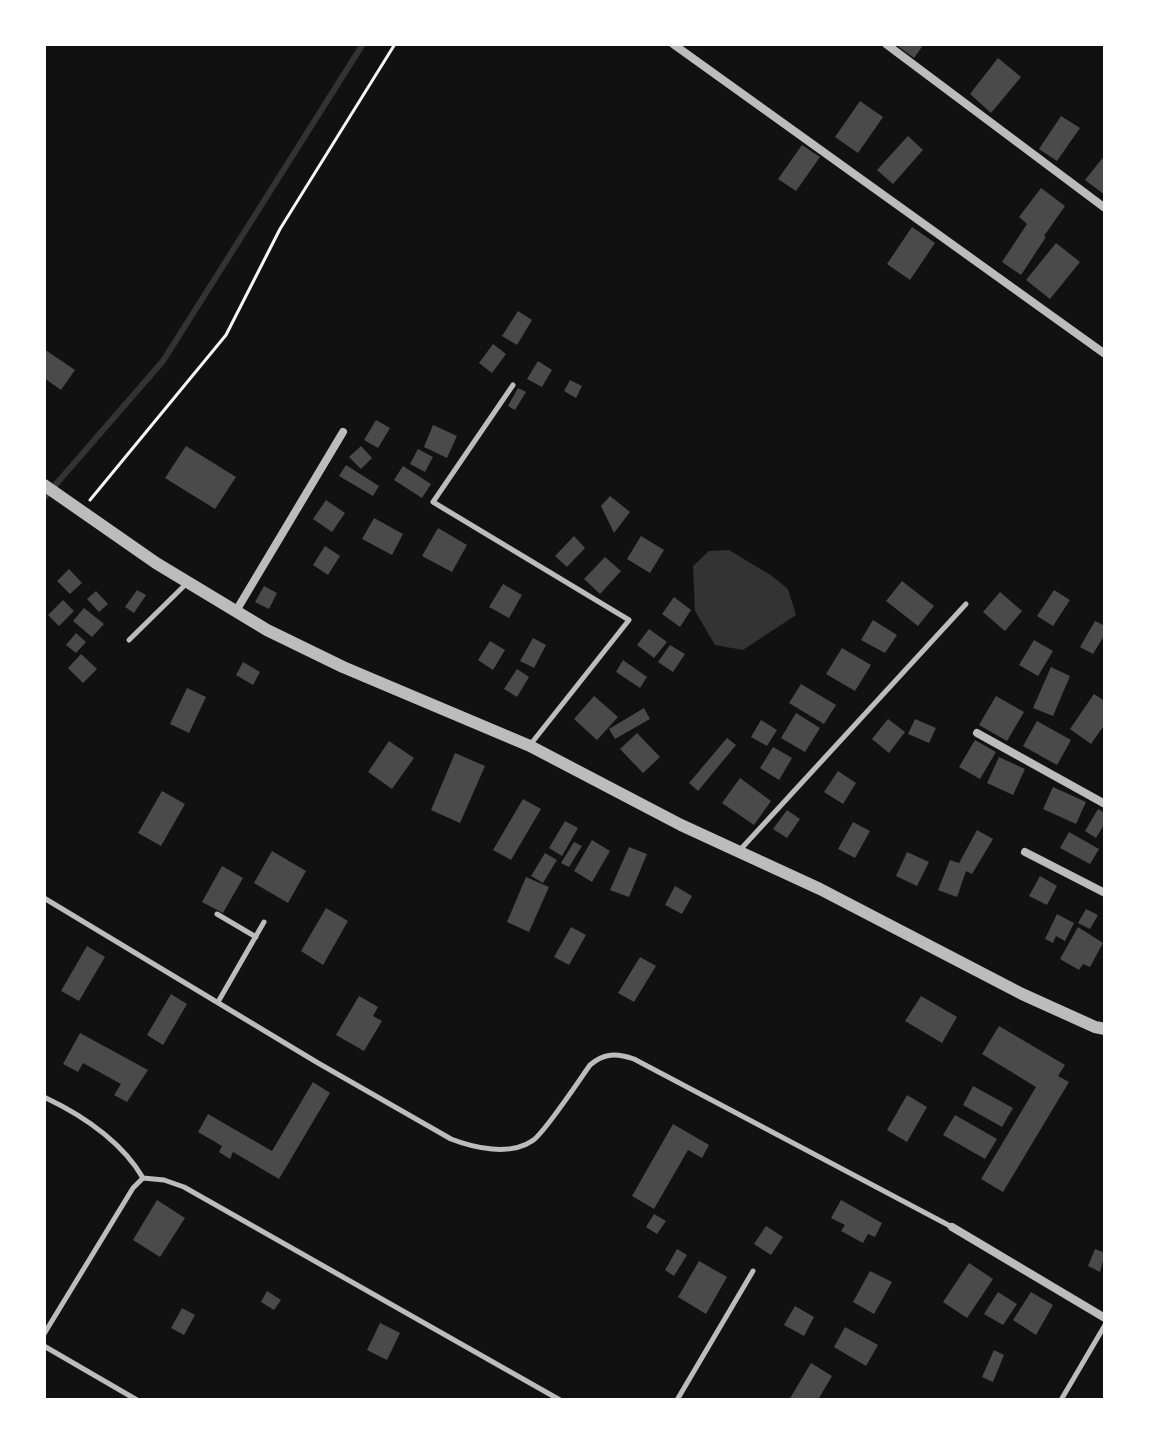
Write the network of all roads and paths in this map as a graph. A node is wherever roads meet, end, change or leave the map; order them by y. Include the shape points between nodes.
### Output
1 (395, 44) edge
2 (673, 44) edge
3 (886, 44) edge
4 (1105, 208) edge
5 (1105, 354) edge
6 (513, 385) dead end
7 (343, 432) dead end
8 (44, 485) edge
9 (80, 512) junction
10 (188, 582) junction
11 (966, 604) dead end
12 (236, 611) junction
13 (129, 640) dead end
14 (977, 733) dead end
15 (530, 746) junction
16 (1105, 804) edge
17 (738, 851) junction
18 (1025, 852) dead end
19 (1105, 893) edge
20 (44, 898) edge
21 (217, 914) dead end
22 (264, 922) dead end
23 (256, 937) junction
24 (218, 1002) junction
25 (1105, 1029) edge
26 (44, 1097) edge
27 (143, 1178) junction
28 (952, 1227) joint
29 (753, 1271) dead end
30 (1105, 1318) edge
31 (1105, 1325) edge
32 (44, 1334) edge
33 (44, 1346) edge
34 (137, 1400) edge
35 (560, 1400) edge
36 (677, 1400) edge
37 (1061, 1400) edge

1 - 9 path via 280,229 226,335
2 - 5 street
3 - 4 street
6 - 15 lane via 433,502 629,620
7 - 12 street
8 - 9 street
9 - 10 street
10 - 12 street
10 - 13 lane
11 - 17 lane
12 - 15 street via 343,667
14 - 16 street
15 - 17 street
17 - 25 street via 1022,994
18 - 19 street
20 - 24 lane
21 - 23 lane
22 - 23 lane
23 - 24 lane
24 - 28 lane via 471,1147 513,1147 533,1141 598,1058 609,1054 634,1059
26 - 27 lane via 99,1130
27 - 32 lane
27 - 35 lane via 184,1187
28 - 30 street
29 - 36 lane
31 - 37 lane
33 - 34 lane

